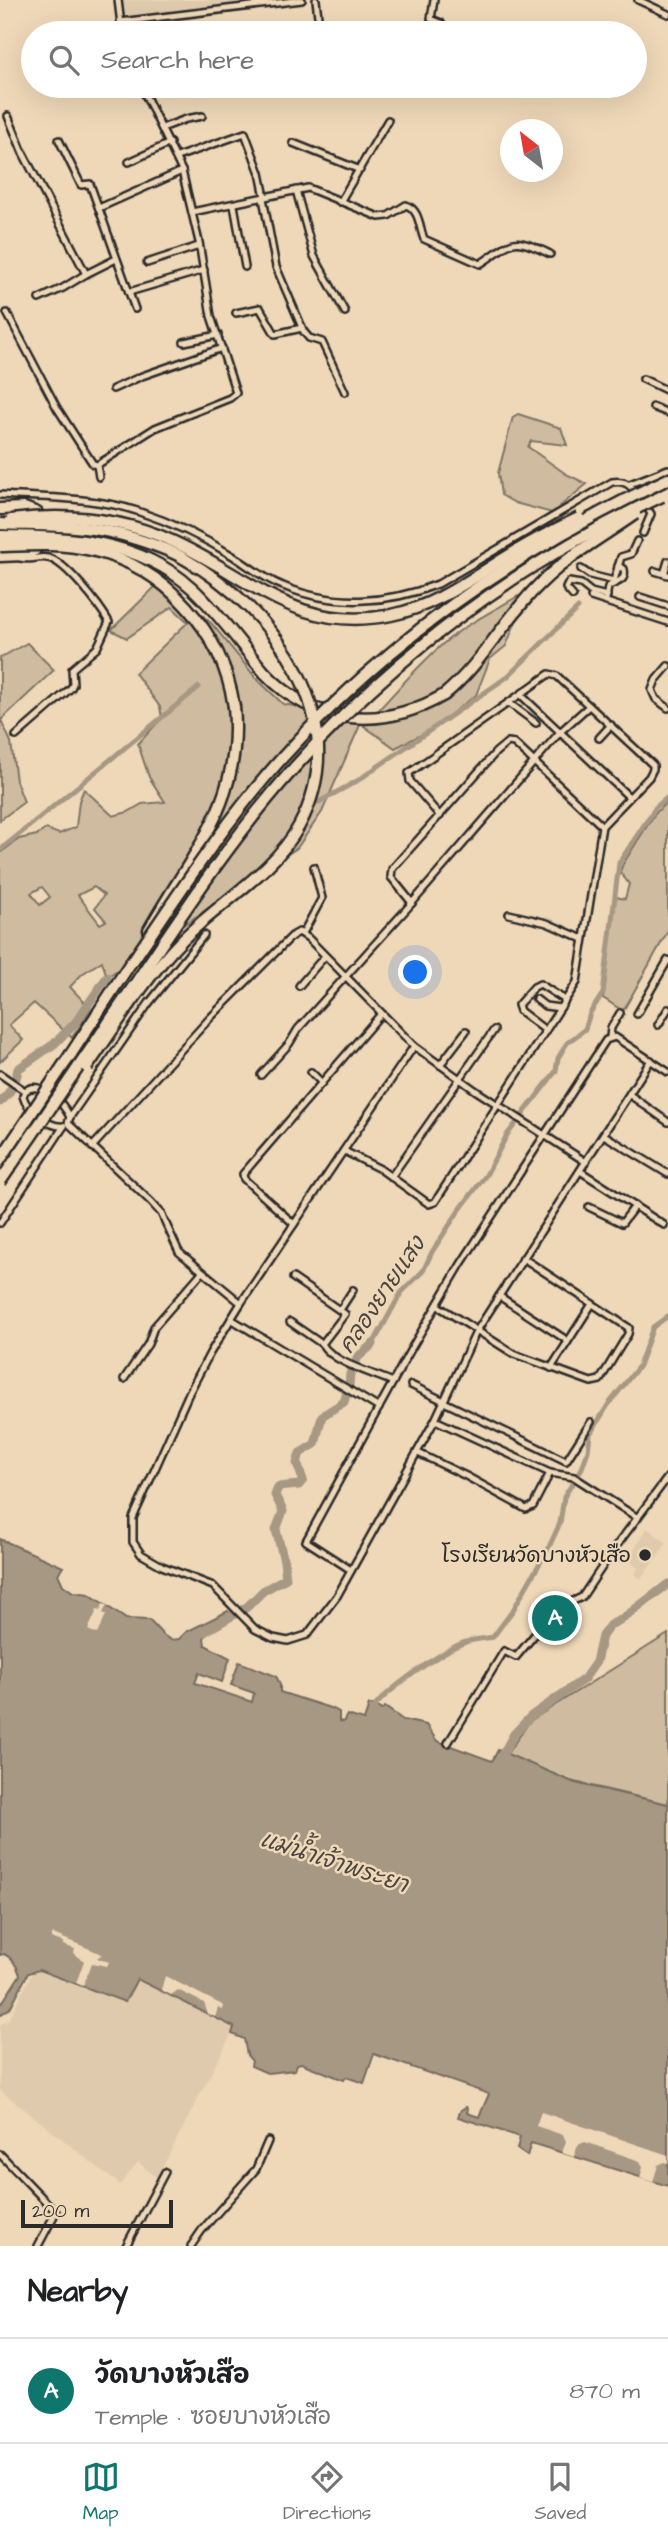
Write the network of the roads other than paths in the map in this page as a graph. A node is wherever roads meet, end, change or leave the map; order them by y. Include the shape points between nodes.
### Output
1 (118, 0) edge
2 (302, 0) edge
3 (316, 0) edge
4 (435, 0) edge
5 (638, 0) edge
6 (654, 3) edge
7 (668, 14) edge
8 (120, 21) edge
9 (171, 21) edge
10 (319, 21) edge
11 (436, 21) edge
12 (147, 98) edge
13 (8, 116) dead end
14 (202, 116) dead end
15 (388, 120) dead end
16 (162, 128) junction
17 (59, 140) dead end
18 (170, 143) junction
19 (293, 143) dead end
20 (177, 157) junction
21 (129, 162) dead end
22 (360, 170) junction
23 (182, 171) junction
24 (296, 190) junction
25 (264, 197) junction
26 (340, 202) junction
27 (234, 205) junction
28 (99, 208) junction
29 (192, 212) junction
30 (200, 246) junction
31 (550, 254) dead end
32 (116, 259) junction
33 (147, 263) dead end
34 (245, 267) dead end
35 (204, 271) junction
36 (86, 274) junction
37 (129, 292) junction
38 (39, 299) dead end
39 (135, 309) dead end
40 (345, 312) dead end
41 (7, 313) dead end
42 (236, 313) dead end
43 (302, 328) junction
44 (218, 335) junction
45 (184, 342) dead end
46 (222, 348) junction
47 (643, 379) dead end
48 (113, 389) dead end
49 (345, 391) dead end
50 (668, 391) edge
51 (653, 407) dead end
52 (668, 413) edge
53 (97, 465) junction
54 (668, 469) edge
55 (99, 477) dead end
56 (668, 479) edge
57 (630, 484) junction
58 (643, 491) junction
59 (665, 494) edge
60 (0, 495) edge
61 (0, 509) edge
62 (0, 523) edge
63 (643, 533) dead end
64 (0, 536) edge
65 (638, 541) dead end
66 (0, 546) edge
67 (0, 556) edge
68 (12, 556) junction
69 (668, 561) edge
70 (580, 569) dead end
71 (655, 571) dead end
72 (666, 575) edge
73 (614, 582) junction
74 (573, 596) dead end
75 (591, 597) dead end
76 (640, 597) dead end
77 (606, 599) junction
78 (668, 606) edge
79 (668, 622) edge
80 (668, 666) edge
81 (521, 695) junction
82 (509, 703) junction
83 (589, 706) junction
84 (668, 708) edge
85 (536, 723) dead end
86 (611, 725) junction
87 (560, 732) junction
88 (16, 736) dead end
89 (599, 738) dead end
90 (534, 764) junction
91 (629, 797) junction
92 (440, 816) junction
93 (602, 826) junction
94 (314, 867) dead end
95 (412, 903) junction
96 (509, 914) dead end
97 (303, 933) junction
98 (204, 935) dead end
99 (583, 939) junction
100 (325, 956) junction
101 (668, 960) edge
102 (132, 962) junction
103 (344, 977) junction
104 (299, 986) dead end
105 (536, 999) dead end
106 (565, 1000) junction
107 (560, 1008) junction
108 (668, 1009) edge
109 (620, 1013) dead end
110 (381, 1014) junction
111 (637, 1014) dead end
112 (659, 1025) dead end
113 (494, 1030) dead end
114 (545, 1030) junction
115 (466, 1031) dead end
116 (610, 1037) junction
117 (414, 1046) junction
118 (650, 1060) junction
119 (440, 1065) junction
120 (667, 1068) edge
121 (311, 1072) dead end
122 (0, 1074) edge
123 (261, 1075) dead end
124 (458, 1078) junction
125 (322, 1083) junction
126 (25, 1091) junction
127 (630, 1095) junction
128 (498, 1105) junction
129 (68, 1122) junction
130 (668, 1122) edge
131 (544, 1135) junction
132 (604, 1135) junction
133 (92, 1147) junction
134 (344, 1151) junction
135 (0, 1160) edge
136 (586, 1162) junction
137 (11, 1166) junction
138 (580, 1171) junction
139 (668, 1174) edge
140 (391, 1177) junction
141 (0, 1182) edge
142 (635, 1206) junction
143 (589, 1207) dead end
144 (0, 1223) edge
145 (294, 1224) junction
146 (664, 1225) dead end
147 (523, 1258) junction
148 (202, 1272) junction
149 (293, 1278) dead end
150 (353, 1290) dead end
151 (499, 1296) junction
152 (241, 1303) junction
153 (592, 1304) junction
154 (438, 1306) junction
155 (340, 1310) junction
156 (231, 1319) junction
157 (290, 1322) dead end
158 (476, 1332) junction
159 (568, 1341) junction
160 (322, 1344) junction
161 (551, 1368) junction
162 (124, 1379) dead end
163 (393, 1382) junction
164 (411, 1385) dead end
165 (444, 1401) junction
166 (379, 1408) junction
167 (435, 1420) junction
168 (591, 1422) dead end
169 (418, 1452) junction
170 (550, 1473) junction
171 (668, 1476) edge
172 (638, 1518) junction
173 (351, 1570) junction
174 (448, 1743) dead end
175 (268, 2141) dead end
176 (0, 2154) edge
177 (165, 2172) dead end
178 (38, 2246) edge
179 (126, 2246) edge
180 (191, 2246) edge

1 - 8 street
2 - 9 street
3 - 10 street
4 - 11 street via 432,19
5 - 6 street
6 - 7 street
12 - 16 street
13 - 36 street
14 - 16 street
15 - 22 street
16 - 18 street
17 - 28 street via 80,183 90,184
18 - 20 street
18 - 21 street
19 - 22 street
20 - 23 street
20 - 25 street via 245,133
22 - 26 street
23 - 28 street
23 - 29 street
24 - 25 street
24 - 26 street via 311,189
24 - 40 street via 314,256
25 - 27 street
25 - 43 street via 276,267
26 - 31 street via 379,217 410,206 424,239 480,264 514,242
27 - 29 street
27 - 34 street
28 - 32 street
29 - 30 street
30 - 33 street
30 - 35 street
32 - 36 street
32 - 37 street
35 - 37 street
35 - 44 street
36 - 38 street
37 - 39 street
41 - 53 street via 57,408
42 - 43 street via 260,308 275,334
43 - 49 street via 309,338 322,342
44 - 45 street
44 - 46 street
46 - 48 street
46 - 53 street via 236,393 155,428
47 - 50 street
51 - 52 street
53 - 55 street
54 - 57 street
56 - 58 highway, bridge
57 - 60 street via 610,482 426,589 378,600 346,601 283,586 183,528 136,510
57 - 63 street via 651,514
58 - 62 highway, bridge via 538,538 433,601 404,612 362,619 300,610 254,589 190,550 133,527 68,517
58 - 102 highway, bridge via 484,582 410,636 319,718 215,842
59 - 64 highway, bridge via 546,577 444,695 416,709 375,719 333,714 287,693 190,587 138,555 78,538
59 - 137 highway, bridge via 558,550 480,601 418,648 330,730 226,853
61 - 68 highway via 24,508 39,516 37,547 31,553
62 - 137 highway, bridge via 100,530 134,538 183,557 214,576 256,613 287,653 312,712 318,747 314,792 288,844 159,966
65 - 73 street via 631,554 621,557
66 - 102 highway, bridge via 73,547 137,567 188,608 228,677 235,738 223,802
67 - 68 highway
68 - 88 street via 24,560 46,557 58,563 79,580 109,622 97,648 72,669 71,688
69 - 72 street
70 - 73 street
71 - 72 street
73 - 77 street via 608,586
74 - 77 street via 566,588 569,583 581,584
75 - 77 street
76 - 78 street
77 - 79 street
80 - 84 street via 652,690
81 - 82 street
81 - 83 street via 552,674
81 - 87 street
82 - 85 street
82 - 92 street via 409,774
83 - 86 street
83 - 87 street
86 - 89 street
86 - 91 street via 653,765 649,777
87 - 90 street
87 - 91 street
90 - 92 street via 508,742
90 - 93 street
90 - 95 street
91 - 93 street
92 - 95 street via 392,869 391,877
93 - 99 street
94 - 97 street via 322,898
95 - 103 street
96 - 99 street via 547,923
97 - 100 street
97 - 133 street via 292,936 210,1018
98 - 129 street via 149,1003
99 - 106 street via 577,982
100 - 103 street
100 - 104 street
101 - 111 street
102 - 135 highway, bridge
103 - 110 street
103 - 123 street
105 - 107 street
106 - 107 street
106 - 114 street via 540,984 517,1005
107 - 114 street
108 - 112 street
109 - 116 street
110 - 117 street
110 - 125 street
113 - 124 street
114 - 128 street
115 - 119 street
116 - 118 street
116 - 131 street
117 - 119 street
117 - 134 street
118 - 120 street
118 - 127 street
119 - 124 street
121 - 125 street
122 - 126 street
124 - 128 street
124 - 140 street
125 - 145 street via 243,1176
126 - 129 street via 34,1087 44,1090 63,1106
126 - 129 street via 24,1102 33,1111 59,1127
127 - 130 street
127 - 132 street
128 - 131 street
128 - 140 street via 432,1204
129 - 133 street
129 - 144 street
131 - 136 street
131 - 154 street
132 - 136 street
132 - 139 street
133 - 148 street via 161,1213 179,1252
134 - 140 street
134 - 145 street
136 - 138 street
137 - 141 highway, bridge
138 - 142 street
138 - 147 street
142 - 143 street via 622,1223
142 - 146 street
145 - 152 street
147 - 151 street
147 - 153 street
148 - 152 street
148 - 162 street via 153,1327 148,1344
149 - 155 street
150 - 155 street
151 - 158 street
151 - 159 street
152 - 156 street
153 - 159 street
153 - 161 street via 629,1331 603,1375 591,1382
154 - 158 street
154 - 163 street
155 - 160 street via 345,1316
156 - 166 street
156 - 173 street via 189,1393 136,1512 133,1542 141,1554 162,1566 213,1586 255,1629 288,1641 307,1635
157 - 160 street
158 - 161 street
158 - 165 street
159 - 161 street
160 - 163 street via 350,1365
163 - 166 street
164 - 165 street
165 - 167 street
165 - 168 street via 566,1461
166 - 173 street via 306,1542
167 - 169 street
167 - 170 street
169 - 170 street via 526,1509 533,1506
169 - 173 street
170 - 172 street via 574,1477
171 - 172 street
172 - 174 street via 582,1597 556,1609 516,1657 504,1651
175 - 180 street via 256,2169
176 - 178 street via 56,2212
177 - 179 street

